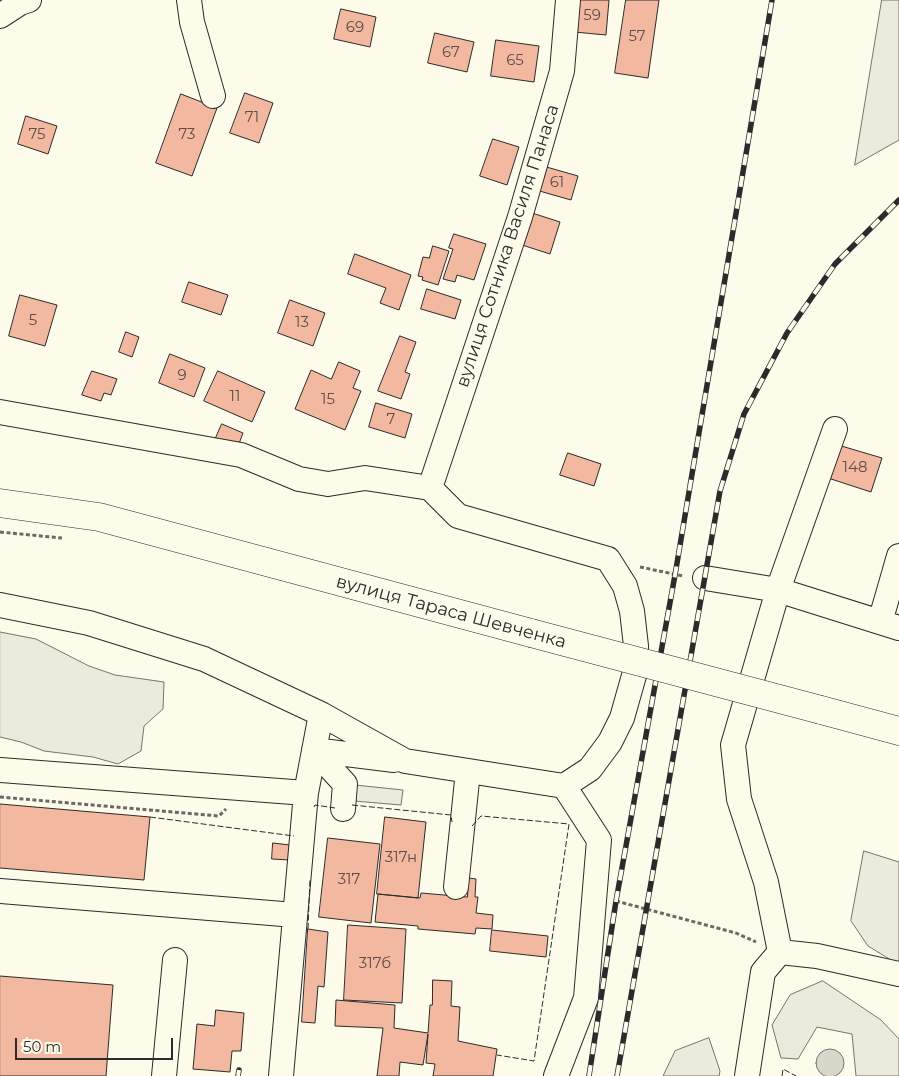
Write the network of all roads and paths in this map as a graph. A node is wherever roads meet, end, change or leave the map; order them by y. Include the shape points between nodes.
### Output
1 (29, 0) edge
2 (189, 0) edge
3 (568, 0) edge
4 (0, 16) edge
5 (213, 96) dead end
6 (0, 412) edge
7 (835, 429) dead end
8 (430, 488) junction
9 (0, 503) edge
10 (899, 556) edge
11 (608, 559) junction
12 (705, 578) joint
13 (778, 590) junction
14 (0, 605) edge
15 (889, 625) edge
16 (321, 714) junction
17 (899, 731) edge
18 (314, 750) junction
19 (405, 762) junction
20 (0, 770) edge
21 (468, 771) junction
22 (564, 786) junction
23 (246, 788) junction
24 (306, 793) junction
25 (0, 797) edge
26 (343, 809) dead end
27 (596, 877) junction
28 (456, 887) dead end
29 (0, 891) edge
30 (295, 915) junction
31 (780, 952) junction
32 (175, 960) dead end
33 (899, 974) edge
34 (164, 1076) edge
35 (281, 1076) edge
36 (556, 1076) edge
37 (746, 1076) edge

1 - 4 street
2 - 5 street
3 - 8 street, вулиця Сотника Василя Панаса via 562,71 520,217
6 - 8 street via 241,455 299,479 328,484 365,478
7 - 13 street
8 - 11 street via 458,516
9 - 17 main road, вулиця Тараса Шевченка, bridge via 99,517
10 - 15 street
11 - 12 path via 675,575
11 - 22 street via 625,586 632,611 635,672 622,718 610,742 590,769
12 - 13 street
13 - 15 street
13 - 31 street via 733,745 739,799 766,882
14 - 16 street via 90,623 204,659
16 - 18 street
16 - 19 street
18 - 19 street
18 - 24 street
18 - 26 street via 345,784
19 - 21 street
20 - 23 street
21 - 22 street
21 - 28 street
22 - 27 street via 599,840
23 - 24 street
23 - 25 path via 219,816
24 - 30 street
27 - 31 path via 616,901 736,933
27 - 36 street via 586,998
29 - 30 street
30 - 35 street
31 - 33 street via 817,956
31 - 37 street via 763,972
32 - 34 street

